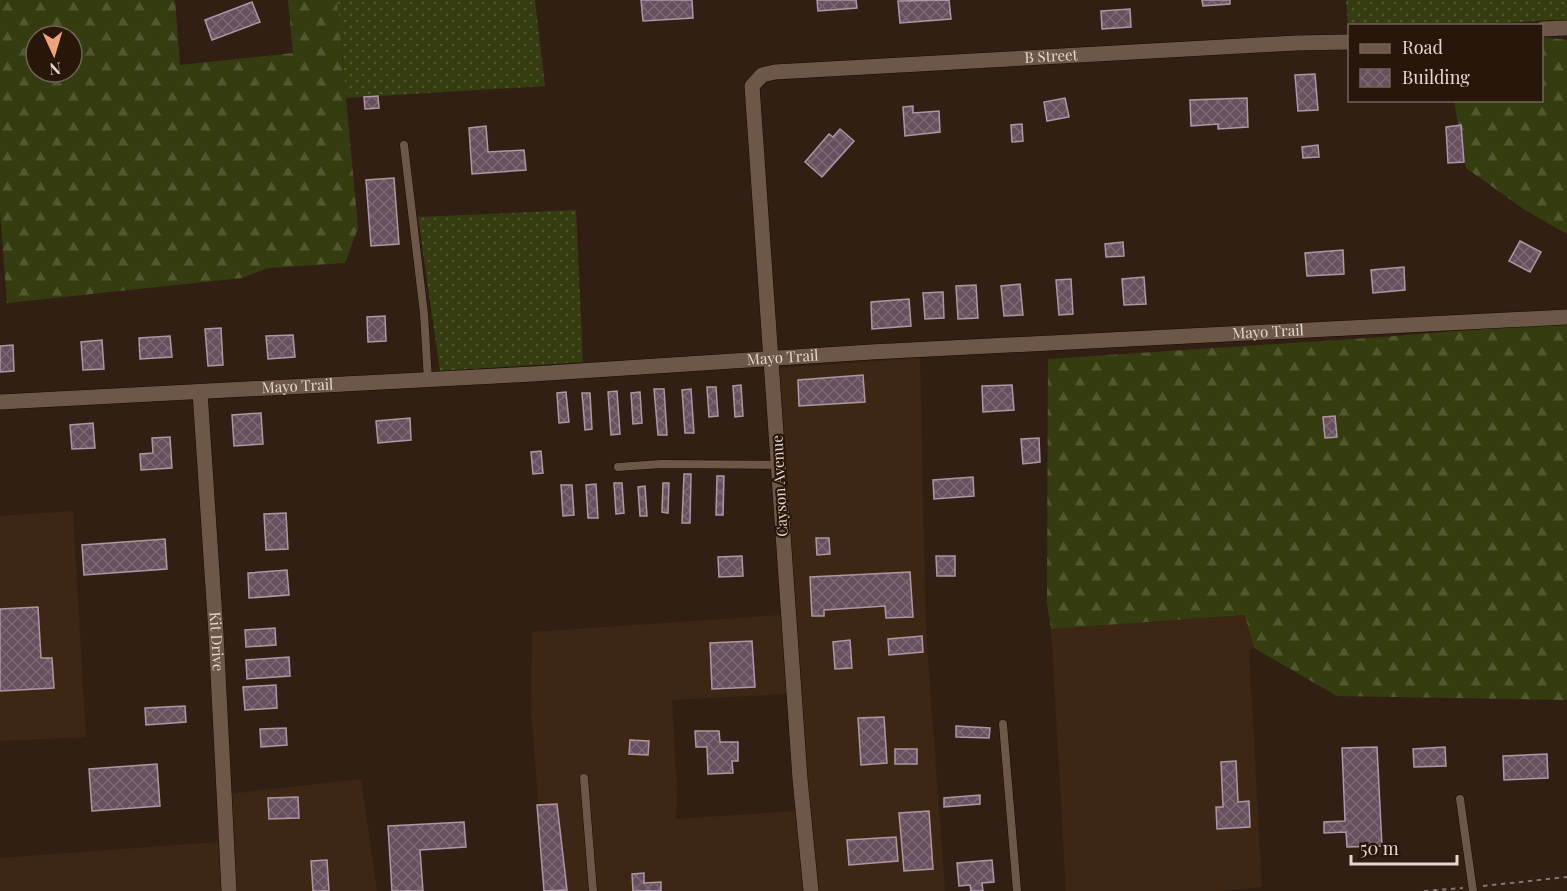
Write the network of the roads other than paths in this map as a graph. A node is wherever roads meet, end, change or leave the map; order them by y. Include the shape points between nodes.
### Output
1 (1567, 28) edge
2 (1543, 29) edge
3 (1348, 42) edge
4 (755, 81) joint
5 (404, 145) dead end
6 (1567, 317) edge
7 (772, 360) junction
8 (428, 380) junction
9 (200, 392) junction
10 (0, 402) edge
11 (779, 465) junction
12 (618, 466) dead end
13 (1003, 724) dead end
14 (584, 778) dead end
15 (1460, 800) dead end
16 (1473, 889) edge
17 (229, 891) edge
18 (592, 891) edge
19 (810, 891) edge
20 (1017, 891) edge

1 - 2 street
3 - 4 street, B Street via 775,72
4 - 7 street, Cayson Avenue via 750,92
5 - 8 lane
6 - 7 street, Mayo Trail
7 - 8 street, Mayo Trail
7 - 11 street, Cayson Avenue
8 - 9 street, Mayo Trail
9 - 10 street, Mayo Trail
9 - 17 street, Kit Drive
11 - 12 lane
11 - 19 street, Cayson Avenue
13 - 20 lane
14 - 18 lane
15 - 16 lane

